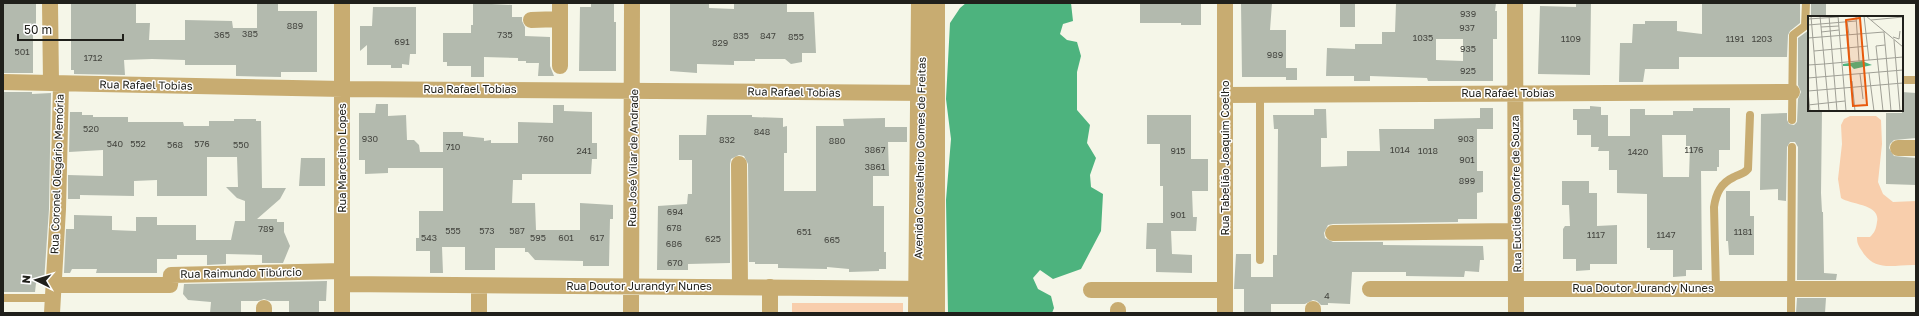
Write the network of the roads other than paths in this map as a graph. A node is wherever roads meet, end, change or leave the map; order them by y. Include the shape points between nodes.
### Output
1 (50, 3) edge
2 (342, 3) edge
3 (560, 3) edge
4 (632, 3) edge
5 (921, 3) edge
6 (935, 3) edge
7 (1225, 3) edge
8 (1515, 3) edge
9 (1806, 3) edge
10 (560, 19) junction
11 (531, 20) dead end
12 (560, 66) dead end
13 (1903, 80) edge
14 (1916, 80) edge
15 (3, 82) edge
16 (56, 83) junction
17 (342, 89) junction
18 (633, 90) junction
19 (1792, 92) junction
20 (928, 93) junction
21 (1515, 93) junction
22 (1225, 95) junction
23 (1260, 96) junction
24 (1750, 115) dead end
25 (1792, 120) dead end
26 (1792, 147) dead end
27 (1898, 148) dead end
28 (1916, 148) edge
29 (739, 164) dead end
30 (1515, 231) junction
31 (1333, 233) dead end
32 (1260, 260) dead end
33 (342, 277) junction
34 (631, 285) junction
35 (479, 286) junction
36 (740, 286) junction
37 (770, 287) junction
38 (1517, 288) junction
39 (1791, 288) junction
40 (1916, 288) edge
41 (927, 289) junction
42 (1370, 289) dead end
43 (1716, 289) junction
44 (1091, 290) dead end
45 (1225, 290) junction
46 (3, 298) edge
47 (52, 299) edge
48 (342, 313) edge
49 (479, 313) edge
50 (631, 313) edge
51 (770, 313) edge
52 (918, 313) edge
53 (935, 313) edge
54 (1225, 313) edge
55 (1516, 313) edge
56 (1791, 313) edge

1 - 16 street, Rua Coronel Olegário Memória
2 - 17 street, Rua Marcelino Lopes
3 - 10 street
4 - 18 street, Rua José Vilar de Andrade
5 - 20 street, Avenida Conselheiro Gomes de Freitas
6 - 20 street, Avenida Conselheiro Gomes de Freitas
7 - 22 street, Rua Tabelião Joaquim Coelho
8 - 21 street, Rua Euclides Onofre de Souza
9 - 19 lane via 1805,25 1793,35
10 - 11 street
10 - 12 street
13 - 14 lane
15 - 16 street, Rua Rafael Tobias
16 - 17 street, Rua Rafael Tobias
16 - 47 street, Rua Coronel Olegário Memória via 58,209
17 - 18 street, Rua Rafael Tobias
17 - 33 street, Rua Marcelino Lopes
18 - 20 street, Rua Rafael Tobias
18 - 34 street, Rua José Vilar de Andrade
19 - 21 street, Rua Rafael Tobias
19 - 25 lane
20 - 41 street, Avenida Conselheiro Gomes de Freitas
21 - 23 street, Rua Rafael Tobias
21 - 30 street, Rua Euclides Onofre de Souza
22 - 23 street, Rua Rafael Tobias
22 - 45 street, Rua Tabelião Joaquim Coelho
23 - 32 lane
24 - 43 lane via 1748,169 1726,182 1716,196
26 - 39 lane
27 - 28 street
29 - 36 street
30 - 31 street
30 - 38 street, Rua Euclides Onofre de Souza
33 - 35 street, Rua Doutor Jurandyr Nunes
33 - 47 street, Rua Raimundo Tibúrcio via 171,275 170,285
33 - 48 street, Rua Marcelino Lopes
34 - 35 street, Rua Doutor Jurandyr Nunes
34 - 36 street, Rua Doutor Jurandyr Nunes
34 - 50 street, Rua José Vilar de Andrade
35 - 49 street
36 - 37 street, Rua Doutor Jurandyr Nunes
37 - 41 street, Rua Doutor Jurandyr Nunes
37 - 51 street
38 - 42 street, Rua Doutor Jurandy Nunes
38 - 43 street, Rua Doutor Jurandy Nunes
38 - 55 street, Rua Euclides Onofre de Souza
39 - 40 street, Rua Doutor Jurandy Nunes
39 - 43 street, Rua Doutor Jurandy Nunes
39 - 56 lane
41 - 52 street, Avenida Conselheiro Gomes de Freitas
41 - 53 street, Avenida Conselheiro Gomes de Freitas
44 - 45 street
45 - 54 street, Rua Tabelião Joaquim Coelho
46 - 47 lane

